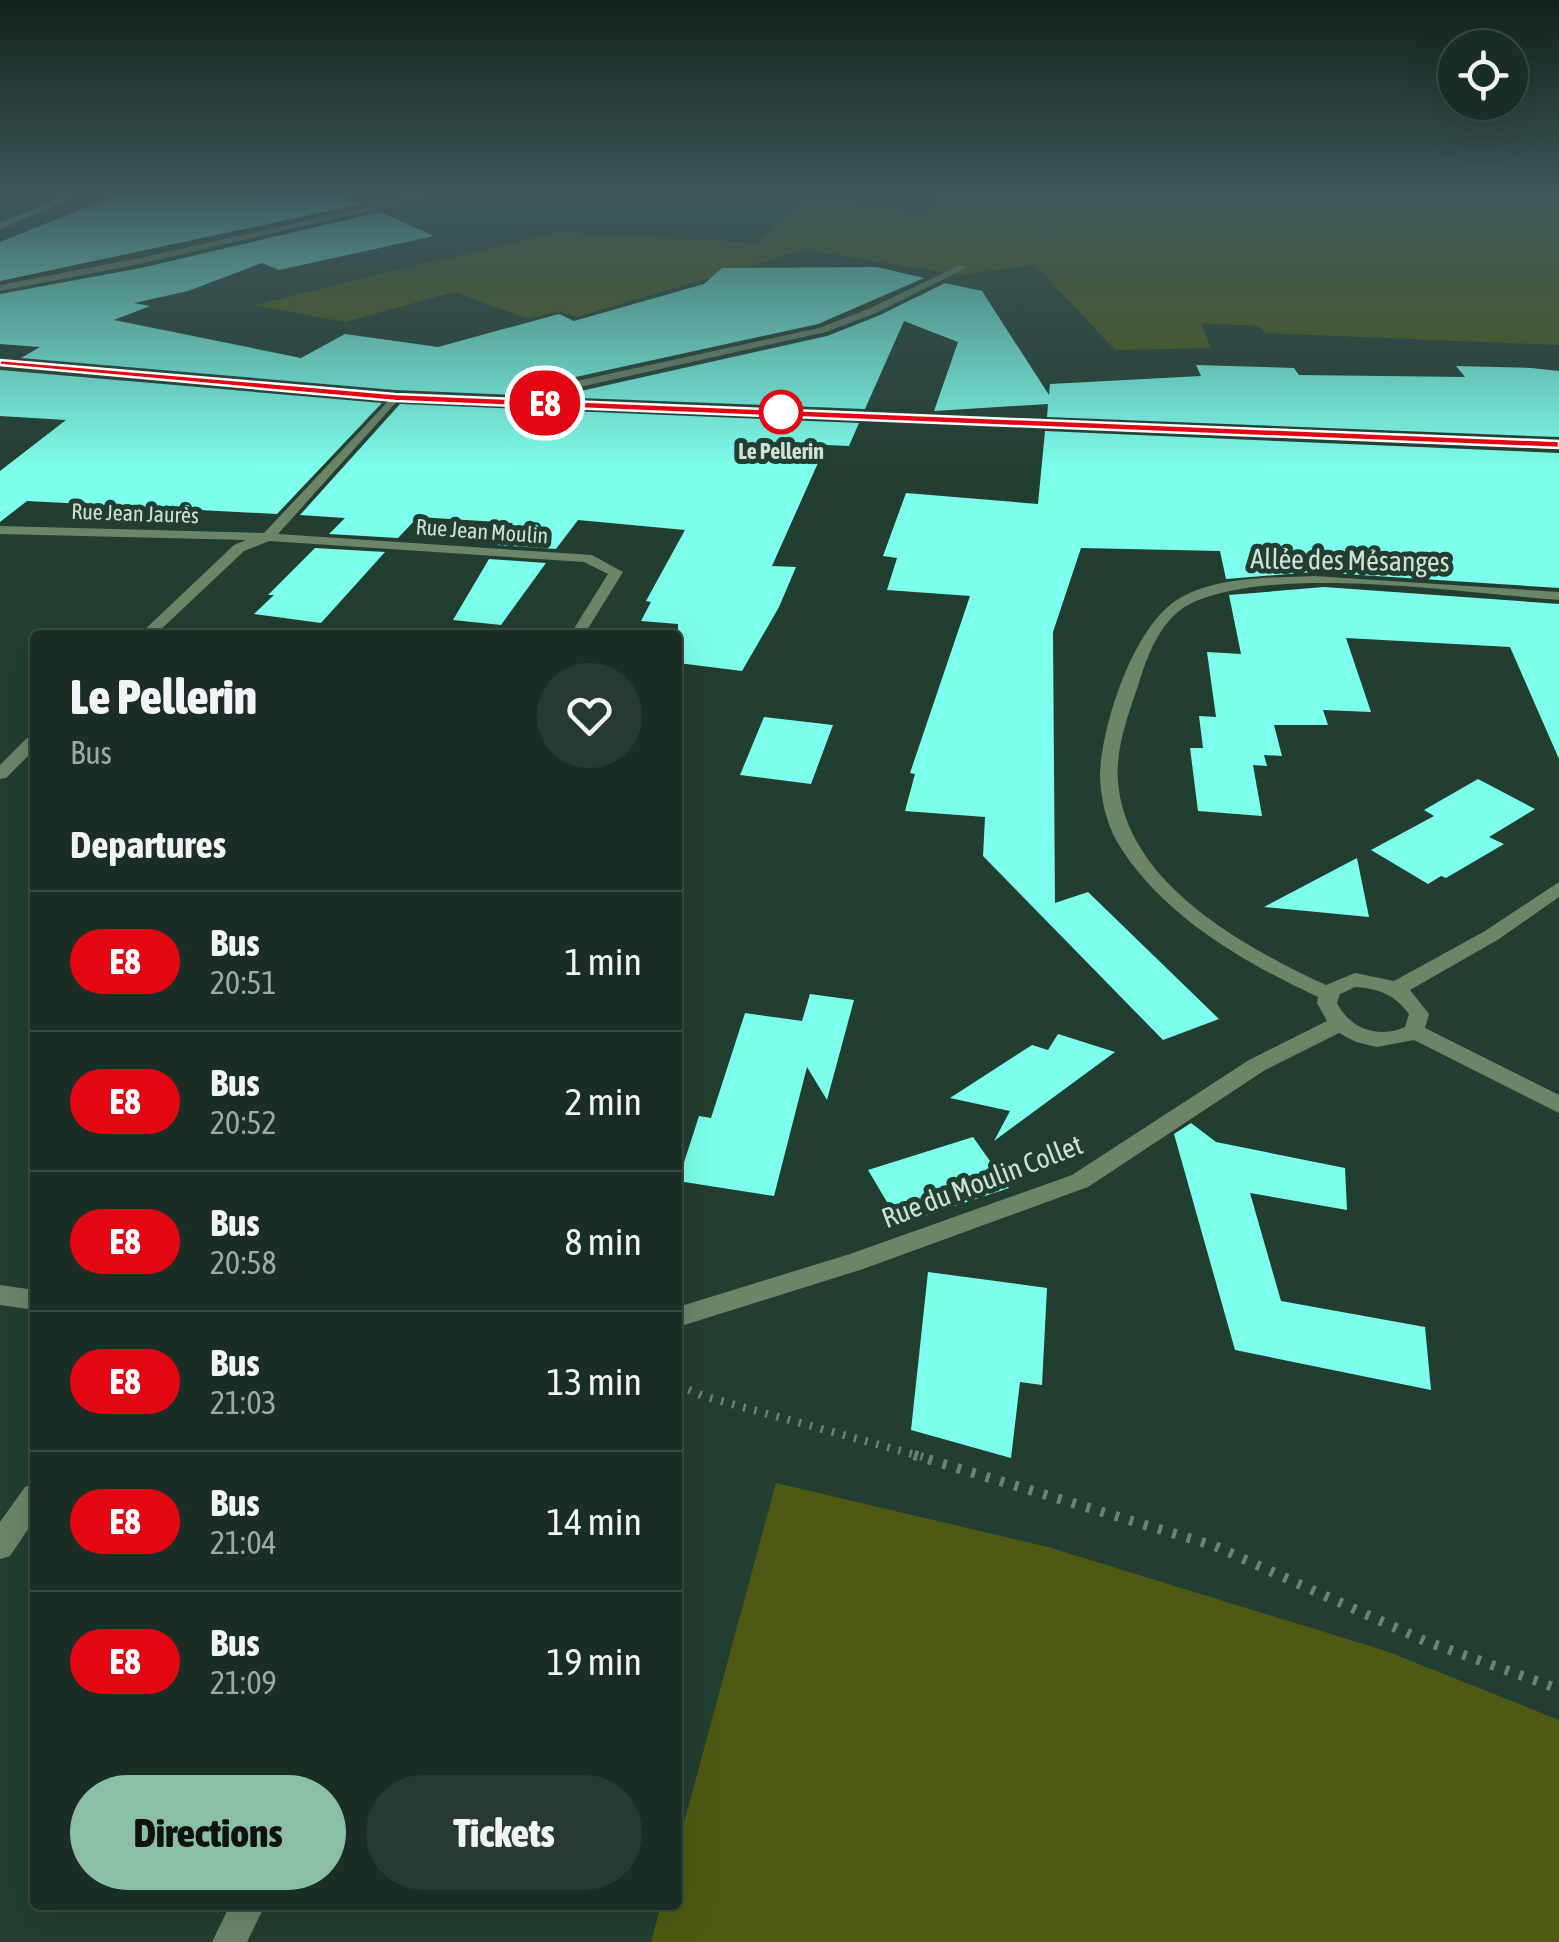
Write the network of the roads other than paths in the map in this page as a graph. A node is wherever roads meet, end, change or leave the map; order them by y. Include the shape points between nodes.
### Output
1 (924, 287) edge
2 (0, 363) edge
3 (395, 397) junction
4 (516, 402) junction
5 (1559, 444) edge
6 (0, 530) edge
7 (268, 538) junction
8 (1559, 596) edge
9 (151, 630) edge
10 (580, 630) edge
11 (30, 745) edge
12 (0, 774) edge
13 (1559, 888) edge
14 (1396, 989) junction
15 (1328, 994) junction
16 (1339, 1024) junction
17 (1414, 1031) junction
18 (1559, 1105) edge
19 (0, 1295) edge
20 (30, 1299) edge
21 (682, 1317) edge
22 (30, 1503) edge
23 (0, 1546) edge
24 (246, 1910) edge
25 (230, 1942) edge

1 - 4 street via 872,312 776,343
2 - 3 main road
3 - 4 main road
3 - 7 street
4 - 5 main road
6 - 7 street, Rue Jean Jaurès
7 - 9 street via 239,548
7 - 10 street, Rue Jean Moulin via 587,558 616,572
8 - 15 street, Allée des Mésanges via 1312,581 1234,584 1189,599 1157,623 1125,699 1109,778 1123,837 1162,888 1246,948
11 - 12 street
13 - 14 street
14 - 15 street via 1356,980
14 - 17 street via 1419,1014
15 - 16 street
16 - 17 street via 1380,1040
16 - 21 street, Rue du Moulin Collet via 1257,1065 1080,1181
17 - 18 street
19 - 20 street
22 - 23 street
24 - 25 street

